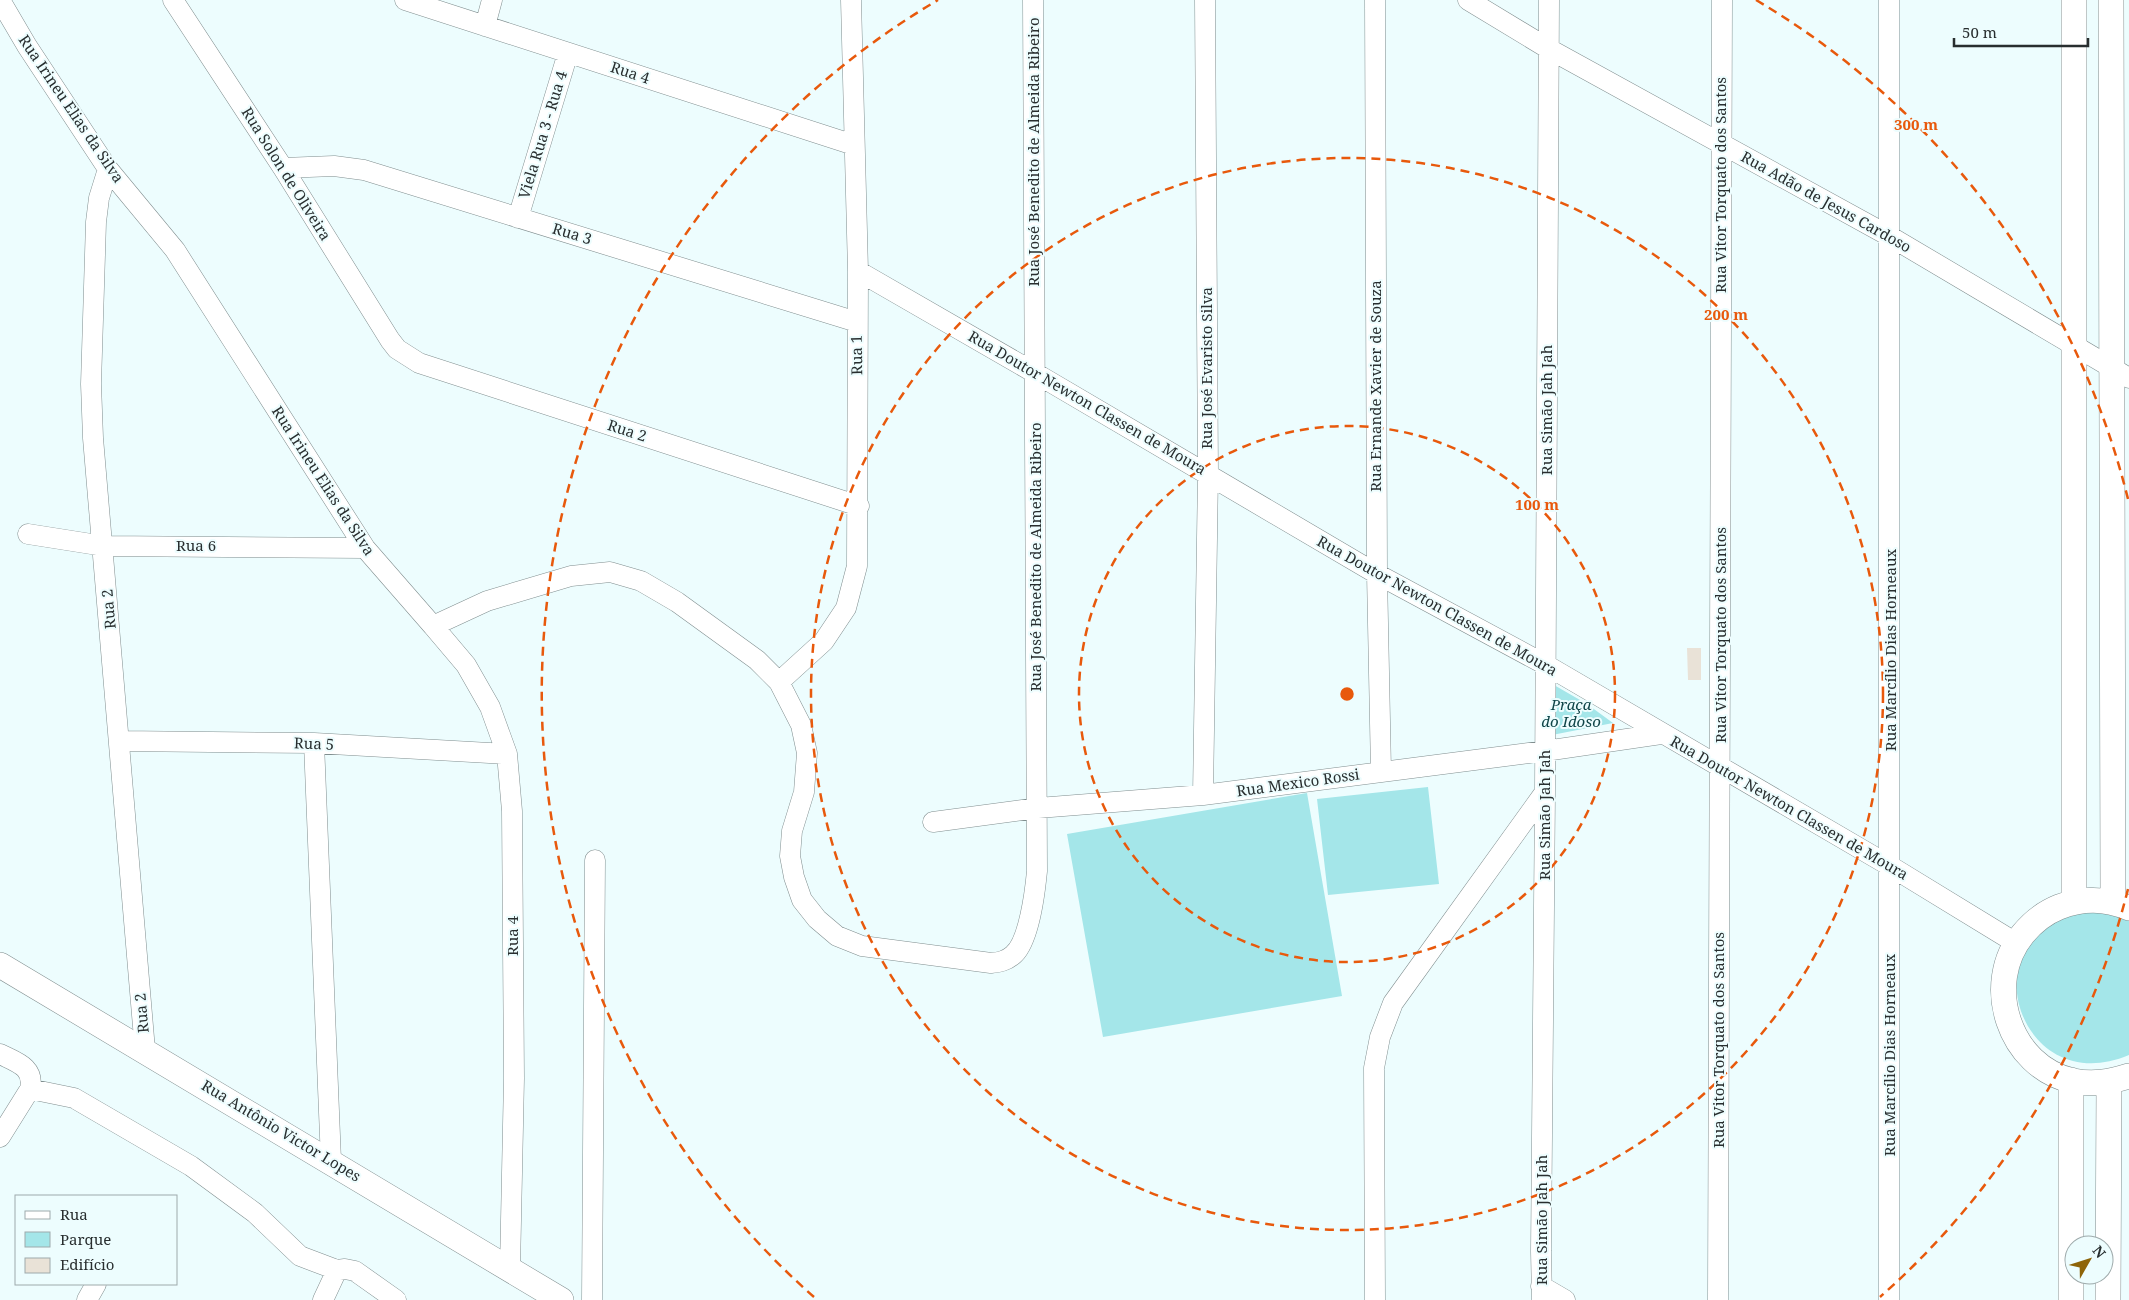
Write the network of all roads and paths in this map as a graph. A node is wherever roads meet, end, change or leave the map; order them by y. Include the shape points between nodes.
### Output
1 (0, 0) edge
2 (173, 0) edge
3 (405, 0) edge
4 (492, 0) edge
5 (851, 0) edge
6 (1033, 0) edge
7 (1205, 0) edge
8 (1374, 0) edge
9 (1468, 0) edge
10 (1549, 0) edge
11 (1722, 0) edge
12 (1890, 0) edge
13 (2074, 0) edge
14 (2111, 0) edge
15 (484, 26) junction
16 (1549, 49) junction
17 (568, 52) junction
18 (1721, 144) junction
19 (854, 145) junction
20 (283, 168) junction
21 (108, 169) junction
22 (518, 218) junction
23 (1891, 237) junction
24 (858, 271) junction
25 (857, 322) junction
26 (2075, 345) junction
27 (397, 349) joint
28 (1035, 373) junction
29 (2120, 373) edge
30 (1208, 474) junction
31 (859, 506) junction
32 (28, 534) dead end
33 (104, 546) junction
34 (365, 548) junction
35 (1377, 574) junction
36 (433, 626) junction
37 (1546, 665) junction
38 (779, 682) junction
39 (1662, 734) junction
40 (120, 741) junction
41 (314, 743) junction
42 (1545, 751) junction
43 (507, 754) junction
44 (1721, 768) junction
45 (1381, 771) junction
46 (1546, 792) junction
47 (1203, 795) junction
48 (1038, 808) junction
49 (933, 822) dead end
50 (595, 860) dead end
51 (1890, 866) junction
52 (2074, 902) junction
53 (2121, 905) edge
54 (2016, 943) junction
55 (0, 965) edge
56 (145, 1050) junction
57 (0, 1054) edge
58 (2119, 1079) edge
59 (2071, 1080) junction
60 (30, 1089) junction
61 (0, 1137) edge
62 (331, 1161) junction
63 (510, 1268) junction
64 (337, 1270) junction
65 (95, 1285) edge
66 (1542, 1293) edge
67 (87, 1300) edge
68 (323, 1300) edge
69 (396, 1300) edge
70 (561, 1300) edge
71 (592, 1300) edge
72 (1375, 1300) edge
73 (1565, 1300) edge
74 (1718, 1300) edge
75 (1889, 1300) edge
76 (2071, 1300) edge
77 (2108, 1300) edge

1 - 21 street, Rua Irineu Elias da Silva
2 - 20 street, Rua Solon de Oliveira
3 - 15 street, Rua 4
4 - 15 street
5 - 19 street, Rua 1
6 - 28 street, Rua José Benedito de Almeida Ribeiro
7 - 30 street, Rua José Evaristo Silva
8 - 35 street, Rua Ernande Xavier de Souza
9 - 16 street, Rua Adão de Jesus Cardoso
10 - 16 street, Rua Simão Jah Jah
11 - 18 street, Rua Vitor Torquato dos Santos
12 - 23 street, Rua Marcílio Dias Horneaux
13 - 26 main road
14 - 29 main road
15 - 17 street, Rua 4
16 - 18 street, Rua Adão de Jesus Cardoso
16 - 37 street, Rua Simão Jah Jah
17 - 19 street, Rua 4
17 - 22 street, Viela Rua 3 - Rua 4
18 - 23 street, Rua Adão de Jesus Cardoso
18 - 44 street, Rua Vitor Torquato dos Santos
19 - 24 street, Rua 1
20 - 22 street, Rua 3 via 334,166 364,170
20 - 27 street, Rua Solon de Oliveira
21 - 33 street, Rua 2 via 96,222 91,384
21 - 34 street, Rua Irineu Elias da Silva via 175,250
22 - 25 street, Rua 3
23 - 26 street, Rua Adão de Jesus Cardoso
23 - 51 street, Rua Marcílio Dias Horneaux
24 - 25 street, Rua 1
24 - 28 street, Rua Doutor Newton Classen de Moura
25 - 31 street, Rua 1
26 - 29 street, Rua Adão de Jesus Cardoso
26 - 52 main road
27 - 31 street, Rua 2 via 418,363
28 - 30 street, Rua Doutor Newton Classen de Moura
28 - 48 street, Rua José Benedito de Almeida Ribeiro
29 - 53 main road
30 - 35 street, Rua Doutor Newton Classen de Moura
30 - 47 street, Rua José Evaristo Silva
31 - 38 street, Rua 1 via 857,566 846,608 824,641
32 - 33 street, Rua 6
33 - 34 street, Rua 6
33 - 40 street, Rua 2
34 - 36 street, Rua Irineu Elias da Silva
35 - 37 street, Rua Doutor Newton Classen de Moura
35 - 45 street, Rua Ernande Xavier de Souza
36 - 38 street via 497,598 571,576 610,572 641,580 677,602 756,660
36 - 43 street, Rua 4 via 466,666 490,708
37 - 39 street, Rua Doutor Newton Classen de Moura
37 - 42 street, Rua Simão Jah Jah
38 - 48 street, Rua José Benedito de Almeida Ribeiro via 801,725 808,754 804,792 792,831 790,856 794,877 802,900 837,936 862,946 991,962 1003,961 1014,954 1022,943 1035,892
39 - 42 street, Rua Mexico Rossi
39 - 44 street, Rua Doutor Newton Classen de Moura
40 - 41 street, Rua 5
40 - 56 street, Rua 2
41 - 43 street, Rua 5
41 - 62 street
42 - 45 street, Rua Mexico Rossi
42 - 46 street, Rua Simão Jah Jah
43 - 63 street, Rua 4 via 512,821 514,1078
44 - 51 street, Rua Doutor Newton Classen de Moura
44 - 74 street, Rua Vitor Torquato dos Santos
45 - 47 street, Rua Mexico Rossi
46 - 66 street, Rua Simão Jah Jah
46 - 72 street via 1393,1003 1380,1037 1374,1068
47 - 48 street, Rua Mexico Rossi
48 - 49 street, Rua Mexico Rossi
50 - 71 street
51 - 54 street, Rua Doutor Newton Classen de Moura
51 - 75 street, Rua Marcílio Dias Horneaux
52 - 53 main road via 2093,900
52 - 54 main road via 2051,910 2031,924
54 - 59 main road via 2005,969 2002,998 2009,1025 2023,1050 2044,1069
55 - 56 main road, Rua Antônio Victor Lopes
56 - 62 main road, Rua Antônio Victor Lopes
57 - 60 street via 29,1071
58 - 59 main road via 2090,1083
58 - 77 main road
59 - 76 main road
60 - 61 street
60 - 64 street via 74,1098 182,1161 255,1213 300,1256
62 - 63 main road, Rua Antônio Victor Lopes
63 - 70 main road, Rua Antônio Victor Lopes
64 - 68 street
64 - 69 street via 355,1271
65 - 67 street
66 - 73 street

